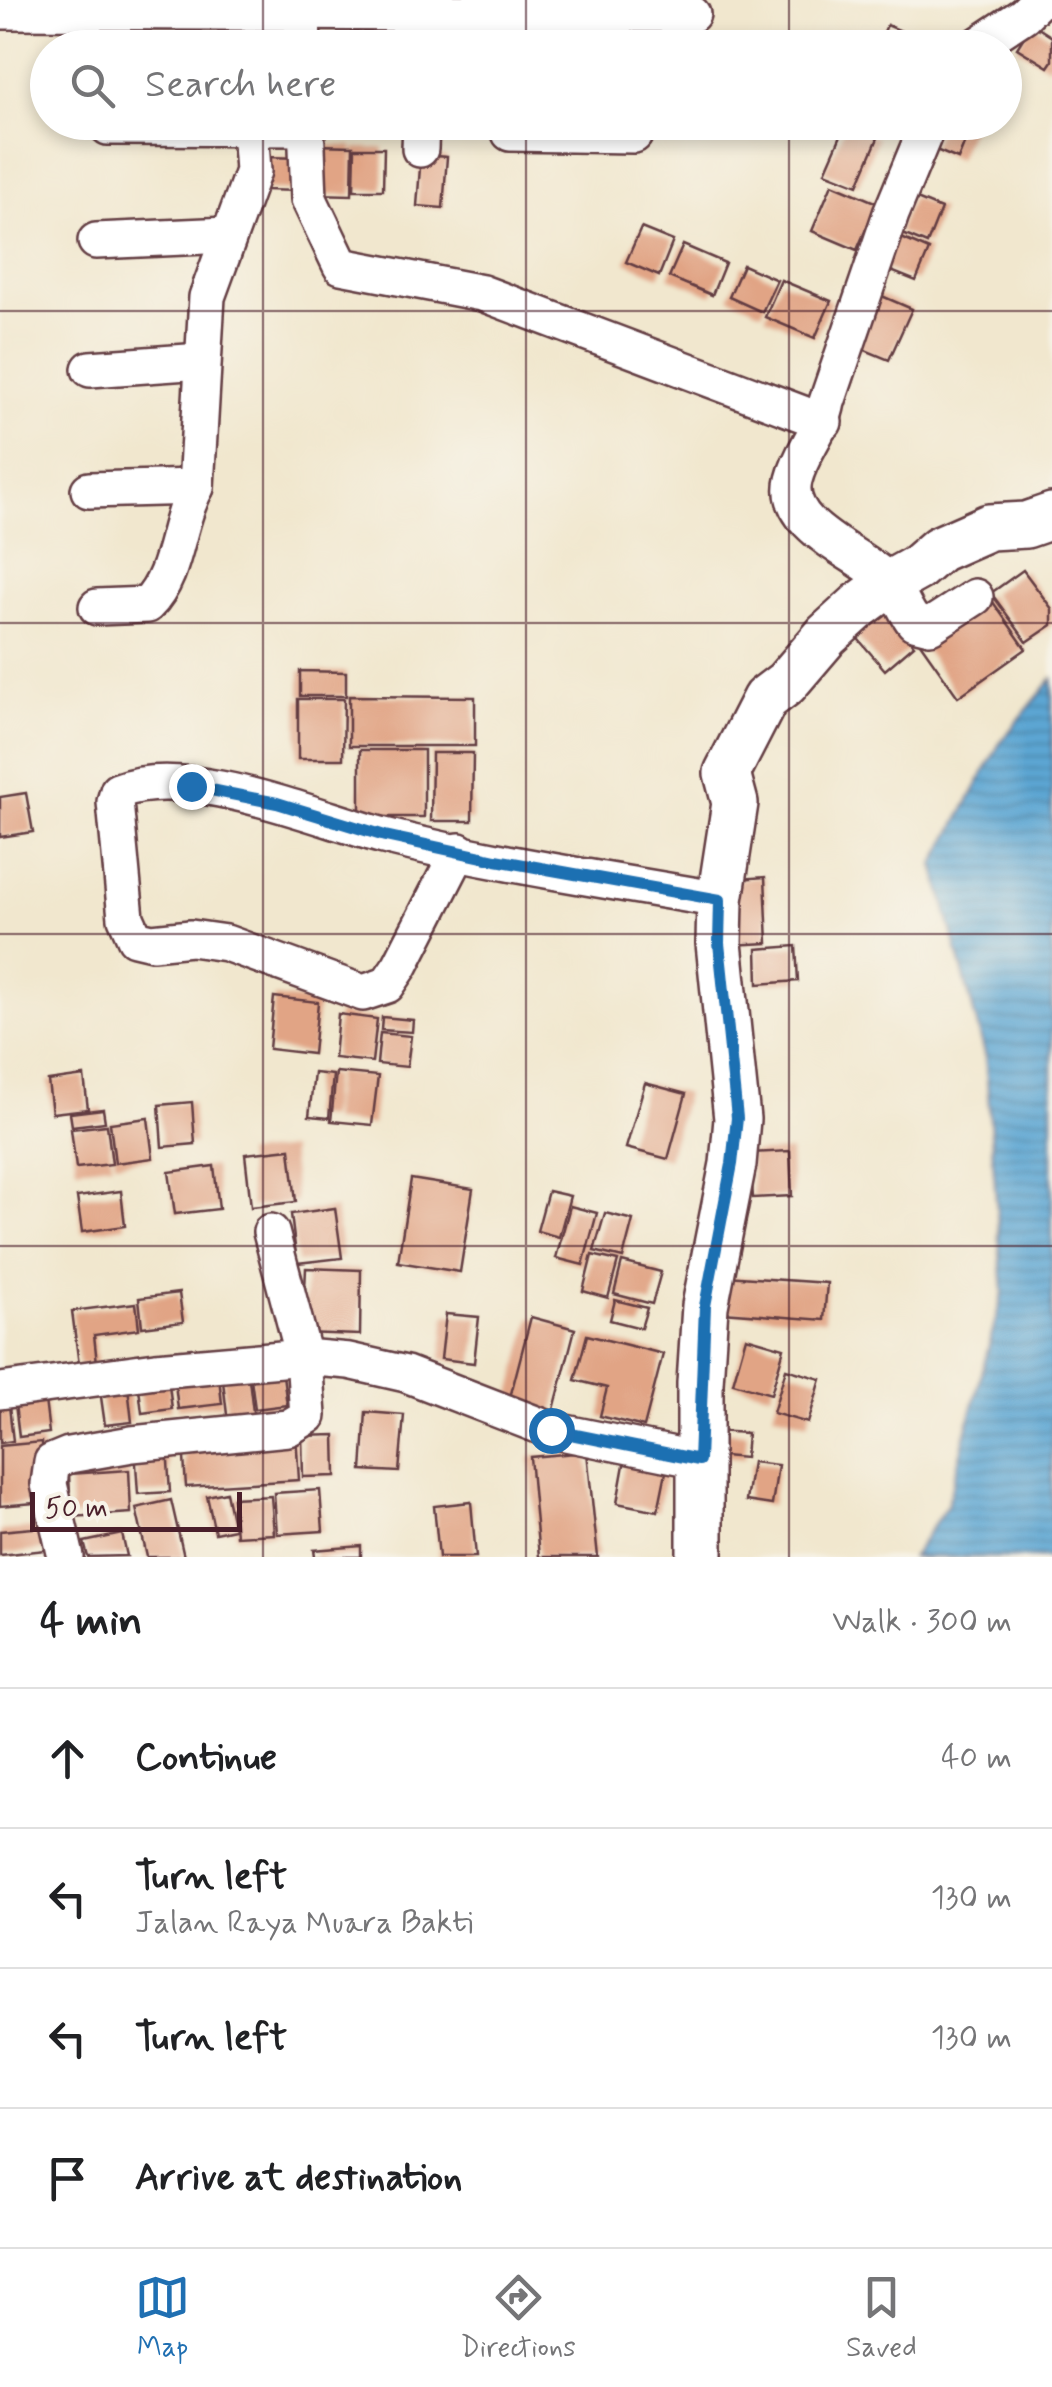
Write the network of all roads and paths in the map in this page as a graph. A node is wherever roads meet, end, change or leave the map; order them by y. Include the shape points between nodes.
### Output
1 (1023, 5) edge
2 (142, 6) edge
3 (0, 11) edge
4 (692, 14) dead end
5 (303, 30) edge
6 (422, 30) edge
7 (995, 30) edge
8 (251, 140) edge
9 (307, 140) edge
10 (922, 140) edge
11 (228, 235) junction
12 (96, 241) dead end
13 (202, 361) junction
14 (90, 369) dead end
15 (826, 412) junction
16 (196, 487) junction
17 (89, 490) dead end
18 (1052, 516) edge
19 (890, 583) junction
20 (974, 597) dead end
21 (97, 607) dead end
22 (459, 851) junction
23 (720, 900) junction
24 (271, 1232) dead end
25 (304, 1357) junction
26 (0, 1391) edge
27 (699, 1460) junction
28 (66, 1557) edge
29 (700, 1557) edge

1 - 7 street
2 - 3 street
2 - 5 street
4 - 6 street
5 - 6 street
8 - 11 street via 253,171
9 - 15 street via 309,198 323,230 342,241 485,284
10 - 15 street
11 - 12 street
11 - 13 street via 207,297
13 - 14 street
13 - 16 street
15 - 19 street via 794,480 797,504 827,540
16 - 17 street
16 - 21 street via 158,595 148,605
18 - 19 main road via 989,527 939,549
19 - 20 street via 920,626
19 - 23 main road via 764,699 727,773 734,803
22 - 22 street via 191,786 131,786 118,791 116,802 126,918 135,938 226,943 363,993 387,985 400,966
22 - 23 street
23 - 27 main road via 737,1118 705,1306
24 - 25 street
25 - 26 street
25 - 27 street via 406,1374 551,1430
25 - 28 street via 310,1408 300,1423 132,1444 52,1462 49,1484
27 - 29 main road

